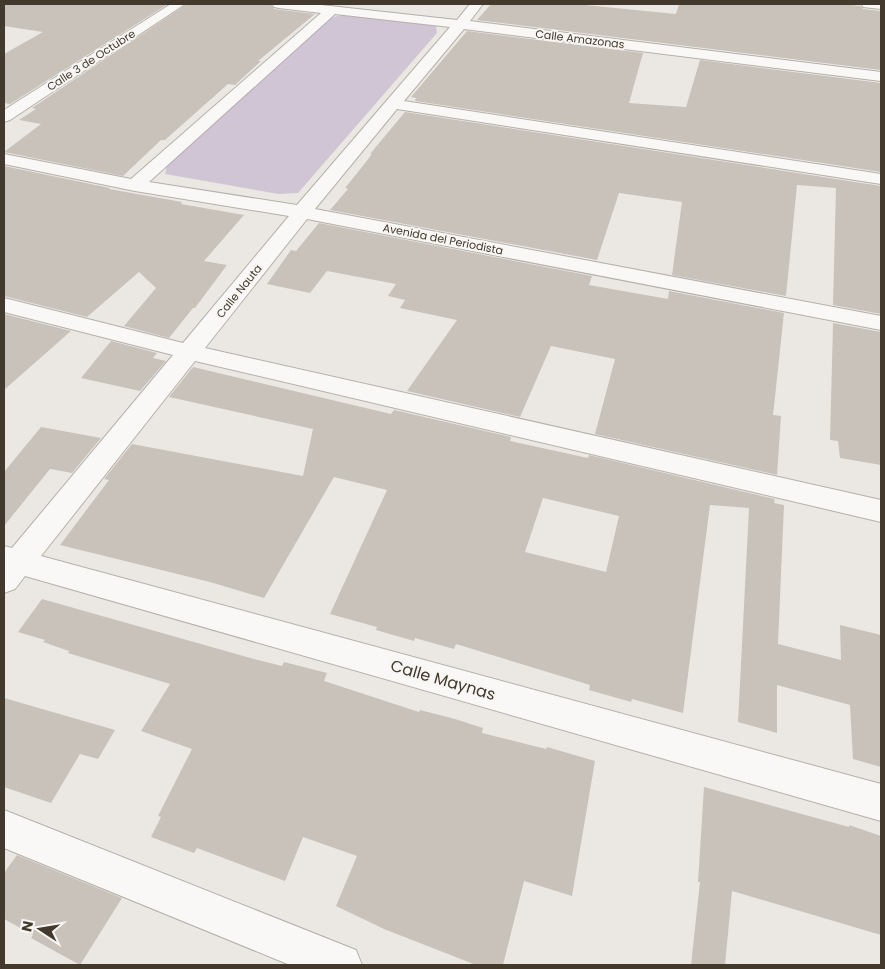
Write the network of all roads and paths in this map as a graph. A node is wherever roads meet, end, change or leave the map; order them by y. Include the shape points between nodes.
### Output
1 (178, 4) edge
2 (279, 4) edge
3 (477, 4) edge
4 (868, 4) edge
5 (881, 5) edge
6 (332, 10) junction
7 (460, 24) junction
8 (881, 76) edge
9 (394, 104) junction
10 (4, 117) edge
11 (4, 159) edge
12 (881, 179) edge
13 (135, 185) junction
14 (302, 212) junction
15 (4, 305) edge
16 (881, 323) edge
17 (190, 352) junction
18 (881, 511) edge
19 (9, 566) edge
20 (881, 803) edge
21 (4, 829) edge
22 (341, 965) edge

1 - 10 street, Calle 3 de Octubre
2 - 6 street, Calle Amazonas
3 - 7 street, Calle Nauta
4 - 5 street
6 - 7 street, Calle Amazonas
6 - 13 street
7 - 8 street, Calle Amazonas
7 - 9 street, Calle Nauta
9 - 12 street
9 - 14 street, Calle Nauta
11 - 13 street, Avenida del Periodista
13 - 14 street, Avenida del Periodista
14 - 16 street, Avenida del Periodista
14 - 17 street, Calle Nauta
15 - 17 street
17 - 18 street
17 - 19 street, Calle Nauta
19 - 20 street, Calle Maynas
21 - 22 street

